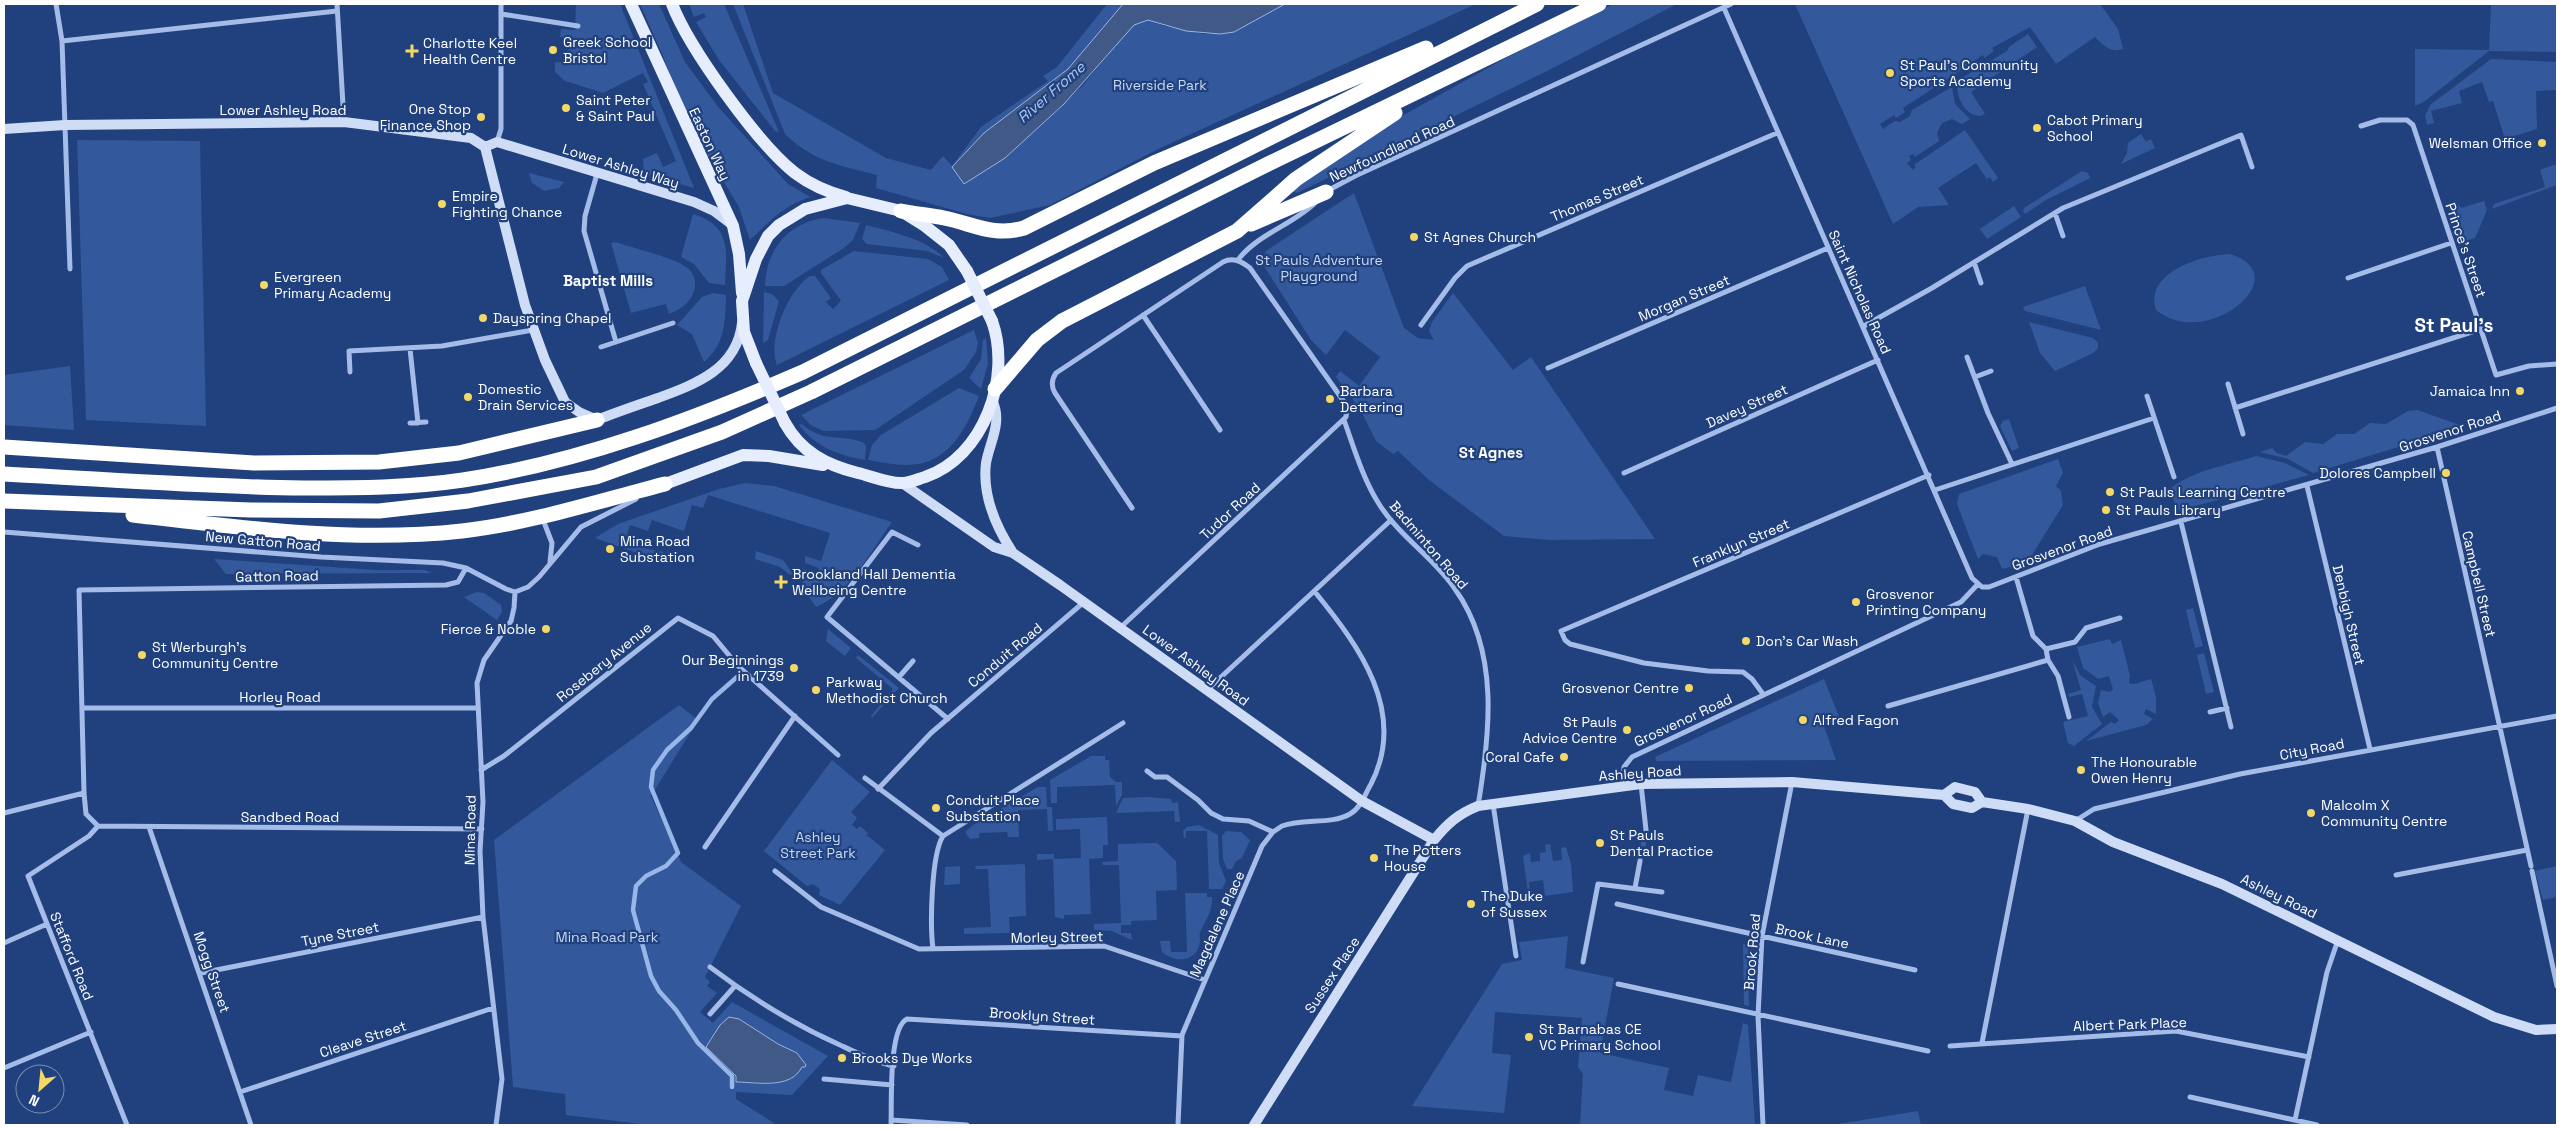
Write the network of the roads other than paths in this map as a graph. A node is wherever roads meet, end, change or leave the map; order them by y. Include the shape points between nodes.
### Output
1 (56, 4) edge
2 (337, 4) edge
3 (501, 4) edge
4 (631, 4) edge
5 (1536, 4) edge
6 (1598, 4) edge
7 (1731, 4) edge
8 (674, 6) edge
9 (1724, 8) junction
10 (337, 11) junction
11 (501, 14) junction
12 (578, 26) dead end
13 (62, 40) junction
14 (1464, 70) junction
15 (344, 122) junction
16 (65, 125) junction
17 (2361, 126) dead end
18 (4, 129) edge
19 (1777, 132) junction
20 (497, 142) junction
21 (485, 146) junction
22 (2252, 167) dead end
23 (597, 174) junction
24 (1326, 192) junction
25 (850, 199) junction
26 (902, 212) junction
27 (2055, 213) junction
28 (733, 226) junction
29 (1237, 231) junction
30 (2064, 236) dead end
31 (2451, 243) junction
32 (1828, 248) junction
33 (1238, 260) junction
34 (1974, 262) junction
35 (70, 269) dead end
36 (2348, 278) dead end
37 (1981, 282) dead end
38 (742, 301) junction
39 (1143, 315) junction
40 (742, 320) junction
41 (673, 323) dead end
42 (1421, 325) dead end
43 (1864, 326) junction
44 (2481, 329) junction
45 (533, 330) junction
46 (616, 342) junction
47 (601, 347) dead end
48 (410, 349) junction
49 (1967, 357) dead end
50 (1878, 360) junction
51 (2557, 364) edge
52 (1548, 368) dead end
53 (1991, 371) dead end
54 (350, 372) dead end
55 (1975, 377) junction
56 (2228, 384) dead end
57 (993, 395) junction
58 (2147, 396) dead end
59 (2235, 408) junction
60 (2557, 408) edge
61 (2154, 418) junction
62 (597, 420) junction
63 (1344, 420) junction
64 (426, 422) dead end
65 (410, 423) dead end
66 (418, 423) junction
67 (1220, 430) dead end
68 (2243, 434) dead end
69 (4, 447) edge
70 (2437, 447) junction
71 (2012, 464) junction
72 (840, 469) junction
73 (1624, 472) dead end
74 (4, 474) edge
75 (1929, 475) junction
76 (2174, 477) dead end
77 (902, 483) junction
78 (665, 484) junction
79 (2307, 486) junction
80 (1935, 490) junction
81 (4, 501) edge
82 (26, 502) junction
83 (1132, 508) dead end
84 (541, 516) junction
85 (1391, 520) junction
86 (2182, 522) junction
87 (4, 532) edge
88 (918, 545) dead end
89 (1013, 553) junction
90 (550, 562) junction
91 (466, 568) junction
92 (2016, 577) junction
93 (1978, 584) junction
94 (515, 592) junction
95 (1315, 592) junction
96 (1084, 602) junction
97 (2120, 618) dead end
98 (1120, 628) junction
99 (2046, 649) junction
100 (2048, 660) junction
101 (913, 661) dead end
102 (899, 677) junction
103 (1207, 691) junction
104 (1763, 694) junction
105 (1888, 706) dead end
106 (82, 708) junction
107 (478, 708) junction
108 (2227, 708) junction
109 (2210, 712) dead end
110 (795, 716) junction
111 (2557, 716) edge
112 (2069, 717) dead end
113 (948, 719) junction
114 (1123, 723) dead end
115 (2500, 726) junction
116 (2231, 727) dead end
117 (2370, 749) junction
118 (838, 755) dead end
119 (481, 770) junction
120 (1147, 771) dead end
121 (864, 778) dead end
122 (1792, 782) junction
123 (1641, 784) junction
124 (1623, 786) junction
125 (878, 789) junction
126 (84, 793) junction
127 (1944, 795) junction
128 (1362, 800) junction
129 (1982, 802) junction
130 (1493, 804) junction
131 (1478, 806) junction
132 (2028, 809) junction
133 (4, 813) edge
134 (2075, 821) junction
135 (98, 826) junction
136 (149, 828) junction
137 (482, 829) junction
138 (1646, 830) tunnel mouth
139 (1273, 832) junction
140 (943, 836) junction
141 (1434, 840) junction
142 (705, 847) dead end
143 (2527, 850) junction
144 (1640, 861) tunnel mouth
145 (775, 871) dead end
146 (2396, 875) dead end
147 (1635, 888) junction
148 (1662, 892) dead end
149 (1616, 904) dead end
150 (483, 917) junction
151 (48, 924) junction
152 (1762, 936) junction
153 (2338, 940) junction
154 (4, 942) edge
155 (933, 949) junction
156 (1516, 956) dead end
157 (1583, 962) dead end
158 (710, 967) dead end
159 (1915, 970) dead end
160 (201, 973) junction
161 (1205, 980) junction
162 (1618, 984) dead end
163 (734, 986) junction
164 (2557, 986) edge
165 (493, 1008) junction
166 (710, 1014) dead end
167 (1758, 1016) junction
168 (2557, 1029) edge
169 (91, 1032) junction
170 (1182, 1036) junction
171 (1982, 1043) junction
172 (1950, 1046) dead end
173 (1928, 1051) dead end
174 (2309, 1057) junction
175 (894, 1066) junction
176 (4, 1068) edge
177 (824, 1079) dead end
178 (892, 1085) junction
179 (240, 1092) junction
180 (2190, 1097) dead end
181 (2296, 1120) junction
182 (891, 1123) edge
183 (127, 1125) edge
184 (251, 1125) edge
185 (496, 1125) edge
186 (967, 1125) edge
187 (1178, 1125) edge
188 (1254, 1125) edge
189 (1763, 1125) edge
190 (2317, 1125) edge

1 - 13 street
2 - 10 street
3 - 11 street
4 - 28 main road, Easton Way
5 - 26 highway via 1244,123 1154,163 1024,228 996,232 945,218
5 - 74 highway via 803,372 710,412 584,454 464,480 379,488 253,488
6 - 14 highway
7 - 9 street, Newfoundland Road
8 - 25 main road via 699,54 786,166 821,190
9 - 19 street, Saint Nicholas Road
9 - 24 street, Newfoundland Road
10 - 13 street
10 - 15 street
11 - 12 street
11 - 20 street via 501,129
13 - 16 street
14 - 29 highway via 1357,136 1296,179
14 - 82 highway via 811,392 722,432 596,477 468,501 379,511
15 - 16 main road, Lower Ashley Road
15 - 21 main road, Lower Ashley Road via 471,138
16 - 18 main road, Lower Ashley Road
16 - 35 street
17 - 31 street, Prince's Street via 2380,120 2410,122
19 - 32 street, Saint Nicholas Road
19 - 42 street, Thomas Street via 1467,266 1454,278
20 - 21 main road
20 - 23 main road, Lower Ashley Way
21 - 45 main road
22 - 27 street via 2241,135 2108,188
23 - 28 main road, Lower Ashley Way via 704,205
23 - 46 street via 584,231
24 - 29 highway
24 - 33 street, Newfoundland Road via 1303,214 1249,248
25 - 26 main road
25 - 38 main road via 816,205 774,229 760,249
26 - 57 main road, bridge via 940,237 955,252 992,321 1000,352
27 - 30 street
27 - 34 street
28 - 38 main road, Easton Way via 739,254
29 - 57 highway via 1062,321 1037,340
31 - 36 street
31 - 44 street, Prince's Street
32 - 43 street, Saint Nicholas Road
32 - 52 street, Morgan Street
33 - 39 street, Newfoundland Road via 1223,262
33 - 63 street via 1250,268 1347,406
34 - 37 street
34 - 43 street
38 - 40 main road, Easton Way
39 - 67 street
39 - 83 street, Newfoundland Road via 1056,373 1052,381 1055,393
40 - 62 main road via 739,338 730,356 709,377
40 - 72 main road, Easton Way, bridge via 756,364 785,423 804,449
41 - 46 street
43 - 50 street, Saint Nicholas Road
44 - 51 street, Prince's Street via 2496,375 2529,366
44 - 59 street
45 - 48 street
45 - 62 main road via 561,396 572,408
46 - 47 street
48 - 54 street via 350,351
48 - 66 street
49 - 55 street
50 - 73 street, Davey Street
50 - 75 street, Saint Nicholas Road
53 - 55 street
55 - 71 street
56 - 59 street
57 - 77 main road via 975,436 959,458 940,471
57 - 89 main road, Lower Ashley Road via 996,425 986,464 987,490 996,523
58 - 61 street
59 - 68 street
60 - 70 street, Grosvenor Road
61 - 71 street
61 - 76 street
62 - 69 highway via 459,453 379,462 254,463
63 - 85 street, Badminton Road via 1379,504
63 - 98 street, Tudor Road
64 - 66 street
65 - 66 street
70 - 79 street, Grosvenor Road
70 - 115 street, Campbell Street
71 - 80 street
72 - 77 main road
72 - 78 main road via 776,456 750,455 726,460
75 - 80 street, Saint Nicholas Road
75 - 104 street, Franklyn Street via 1562,631 1564,640 1570,644 1644,663 1743,672
77 - 89 main road, Lower Ashley Road via 994,547
78 - 84 highway
78 - 90 street via 586,524
79 - 86 street, Grosvenor Road
79 - 117 street, Denbigh Street
80 - 93 street, Saint Nicholas Road via 1972,578
81 - 82 highway
82 - 84 highway via 257,530 378,536 462,531
84 - 90 street via 552,543
85 - 95 street
85 - 131 street, Badminton Road via 1455,588 1474,624 1488,692 1489,721 1488,750
86 - 92 street, Grosvenor Road via 2100,544
86 - 108 street
87 - 91 street, New Gatton Road via 336,558 443,563
88 - 102 street via 892,532 827,617
89 - 96 main road, Lower Ashley Road
90 - 94 street via 531,584
91 - 94 street, New Gatton Road
91 - 106 street, Gatton Road via 458,582 446,585 79,590
92 - 93 street, Grosvenor Road via 1989,587
92 - 99 street via 2033,636
93 - 104 street, Grosvenor Road via 1961,602
94 - 107 street, Mina Road via 511,621 484,660 479,673
95 - 103 street
95 - 128 street via 1361,654 1383,708 1384,734 1376,774
96 - 98 main road, Lower Ashley Road
96 - 113 street, Conduit Road
97 - 99 street via 2086,628 2075,642
98 - 103 main road, Lower Ashley Road
99 - 100 street
100 - 105 street
100 - 112 street via 2058,676
101 - 102 street
102 - 113 street
103 - 128 main road, Lower Ashley Road
104 - 124 street, Grosvenor Road via 1632,757 1624,767
106 - 107 street, Horley Road
106 - 126 street
107 - 119 street, Mina Road
108 - 109 street
108 - 116 street
110 - 118 street
110 - 119 street, Rosebery Avenue via 738,666 713,636 678,618 504,756
110 - 142 street
111 - 115 street, City Road
113 - 125 street, Conduit Road
114 - 140 street
115 - 117 street, City Road
115 - 143 street, Campbell Street
117 - 134 street, City Road via 2148,796 2094,810
119 - 137 street, Mina Road
120 - 139 street via 1155,777 1167,777 1217,816 1249,820
121 - 125 street
122 - 123 main road, Ashley Road
122 - 127 main road, Ashley Road
122 - 152 street, Brook Road
123 - 124 main road, Ashley Road
123 - 138 street
124 - 130 main road, Ashley Road
125 - 140 street
126 - 133 street
126 - 135 street via 86,814
127 - 129 main road, Ashley Road via 1953,804 1972,808
127 - 129 main road, Ashley Road via 1954,787 1976,792
128 - 139 street via 1346,816 1286,824
128 - 141 main road
129 - 132 main road, Ashley Road
130 - 131 main road, Ashley Road
130 - 156 street
131 - 141 main road, Ashley Road via 1446,824
132 - 134 main road, Ashley Road
132 - 171 street
134 - 153 main road, Ashley Road via 2113,842 2222,884
135 - 136 street, Sandbed Road
135 - 151 street, Stafford Road via 89,836 28,876
136 - 137 street, Sandbed Road
136 - 160 street, Mogg Street
137 - 150 street, Mina Road
139 - 161 street, Magdalene Place via 1262,846
140 - 155 street via 937,851 931,920
141 - 188 main road, Sussex Place
143 - 146 street
143 - 164 street, Campbell Street
144 - 147 street
145 - 155 street, Morley Street via 827,910 914,947
147 - 148 street
147 - 157 street via 1598,884
149 - 152 street, Brook Lane
150 - 160 street, Tyne Street
150 - 165 street, Mina Road
151 - 154 street
151 - 169 street, Stafford Road
152 - 159 street, Brook Lane
152 - 167 street, Brook Road
153 - 168 main road, Ashley Road via 2513,1025 2536,1030
153 - 174 street via 2327,972
155 - 161 street, Morley Street via 1104,946
158 - 163 street
160 - 179 street, Mogg Street
161 - 170 street, Magdalene Place
162 - 167 street
163 - 166 street
163 - 175 street via 800,1026
165 - 179 street, Cleave Street
165 - 185 street, Mina Road via 502,1078
167 - 173 street
167 - 189 street, Brook Road
169 - 176 street
169 - 183 street, Stafford Road
170 - 175 street, Brooklyn Street via 911,1019 902,1023 896,1037
170 - 187 street, Magdalene Place
171 - 172 street, Albert Park Place
171 - 174 street, Albert Park Place via 2176,1031
174 - 181 street
175 - 178 street
177 - 178 street
178 - 182 street
179 - 184 street, Mogg Street
180 - 181 street
181 - 190 street
182 - 186 street

